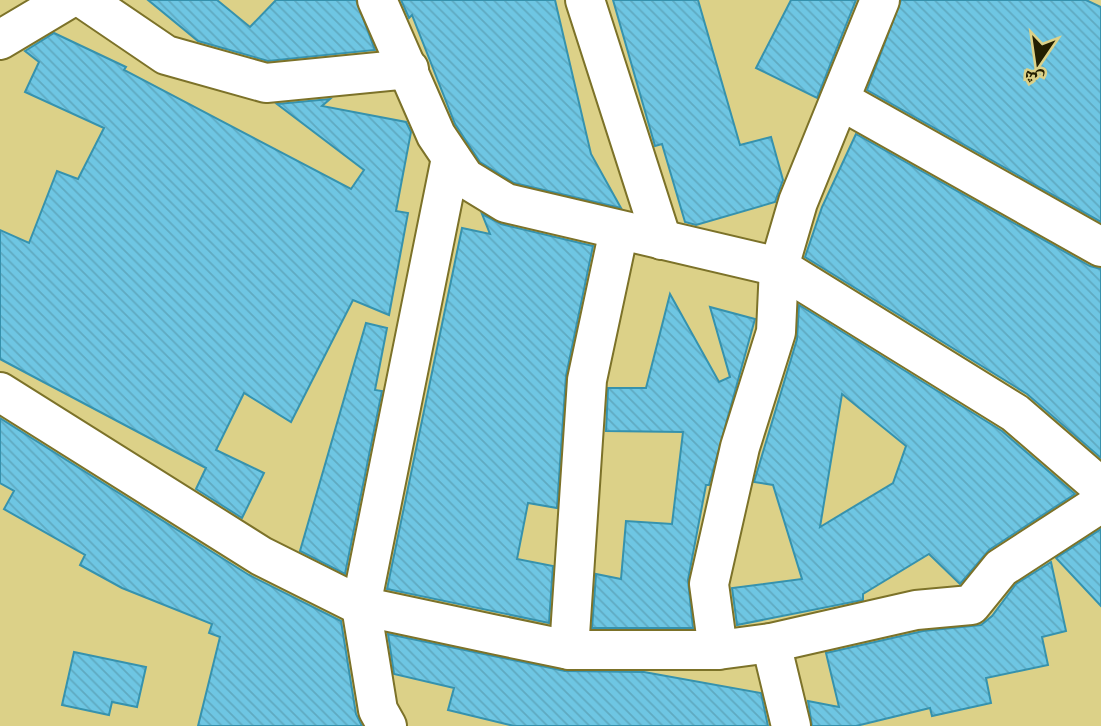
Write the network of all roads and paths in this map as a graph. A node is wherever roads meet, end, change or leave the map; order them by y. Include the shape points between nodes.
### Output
1 (67, 0) edge
2 (85, 0) edge
3 (377, 0) edge
4 (585, 0) edge
5 (880, 0) edge
6 (0, 40) edge
7 (409, 69) junction
8 (840, 100) junction
9 (451, 158) junction
10 (619, 230) junction
11 (662, 240) junction
12 (1101, 247) edge
13 (779, 267) junction
14 (0, 392) edge
15 (1101, 487) edge
16 (1101, 503) edge
17 (361, 606) junction
18 (771, 643) junction
19 (569, 650) junction
20 (719, 650) junction
21 (387, 726) edge
22 (791, 726) edge

1 - 6 street
2 - 7 street via 166,55 266,83
3 - 7 street
4 - 11 street
5 - 8 street
7 - 9 street via 436,135
8 - 12 street
8 - 13 street via 798,201
9 - 10 street via 465,178 506,204
9 - 17 street
10 - 11 street
10 - 19 street via 587,380
11 - 13 street
13 - 15 street via 1015,413
13 - 20 street via 776,331 740,447 709,584
14 - 17 street via 261,556
16 - 18 street via 1001,568 971,606 916,610
17 - 19 street
17 - 21 street via 378,710
18 - 20 street
18 - 22 street
19 - 20 street

